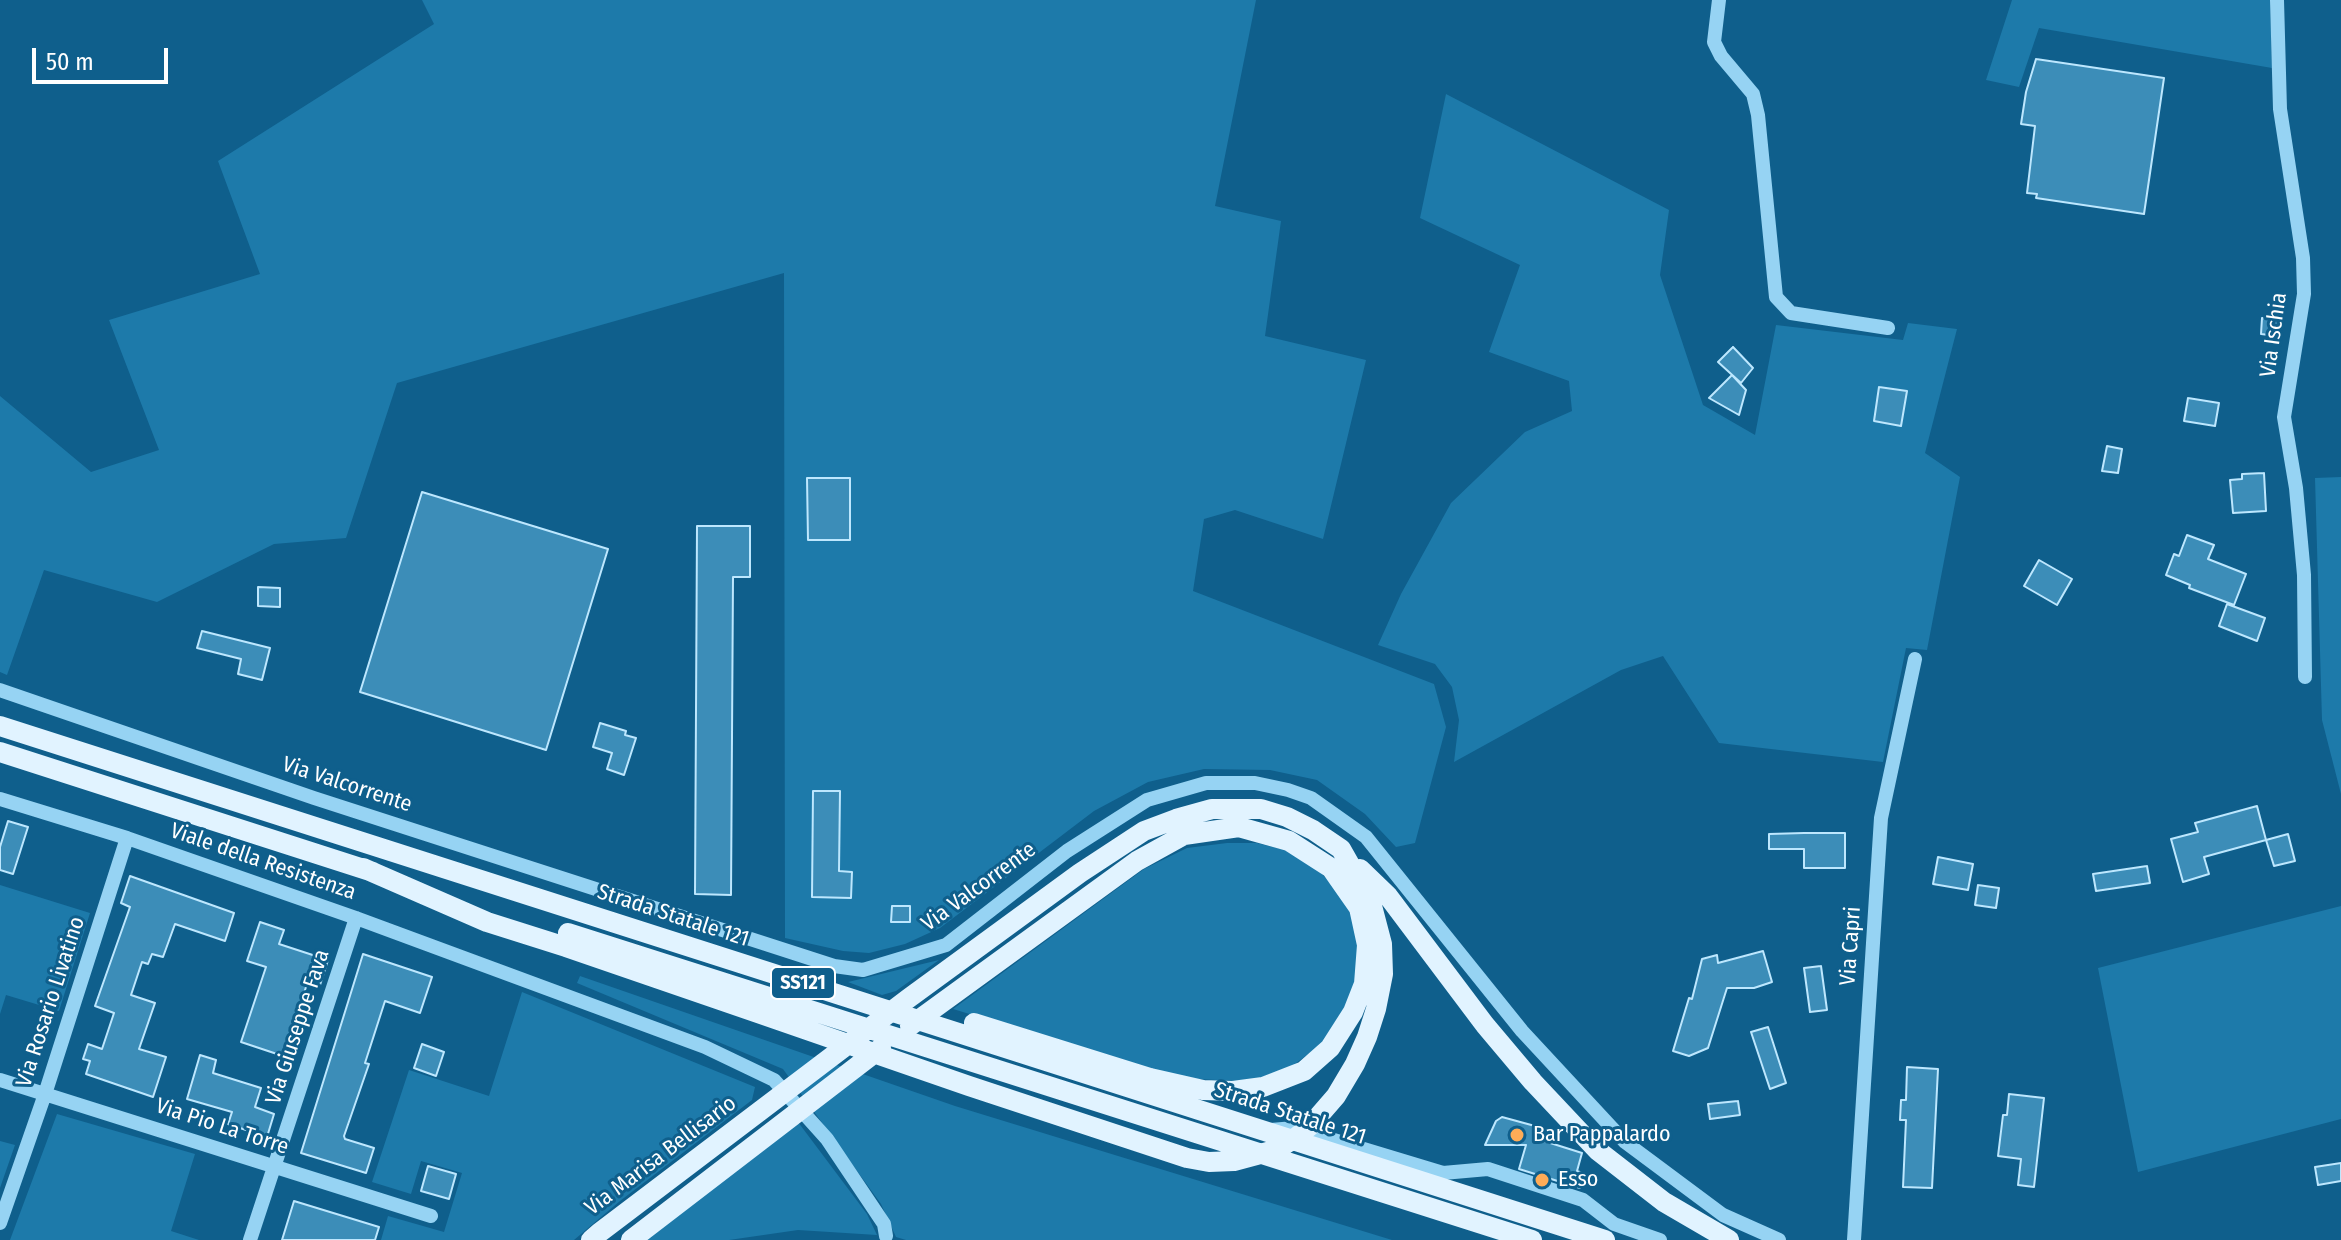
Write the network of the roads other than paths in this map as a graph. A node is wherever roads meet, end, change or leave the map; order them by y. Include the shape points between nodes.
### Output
1 (1719, 0) edge
2 (2277, 0) edge
3 (1888, 328) dead end
4 (1915, 659) dead end
5 (2305, 677) dead end
6 (0, 690) edge
7 (0, 726) edge
8 (0, 752) edge
9 (0, 799) edge
10 (127, 838) junction
11 (1341, 849) junction
12 (363, 868) junction
13 (356, 918) junction
14 (876, 1006) junction
15 (0, 1080) edge
16 (45, 1094) junction
17 (1264, 1130) junction
18 (274, 1167) junction
19 (431, 1216) dead end
20 (0, 1223) edge
21 (886, 1236) dead end
22 (250, 1240) edge
23 (591, 1240) edge
24 (631, 1240) edge
25 (1532, 1240) edge
26 (1605, 1240) edge
27 (1660, 1240) edge
28 (1729, 1240) edge
29 (1779, 1240) edge
30 (1854, 1240) edge

1 - 3 street via 1714,42 1753,94 1758,115 1776,297 1791,313
2 - 5 street, Via Ischia via 2280,109 2303,258 2304,294 2284,417 2304,575
4 - 30 street, Via Capri via 1881,818
6 - 29 street, Via Valcorrente via 314,798 834,966 863,970 946,945 1067,851 1147,800 1206,783 1255,783 1300,794 1366,837 1522,1031 1625,1142 1723,1215
7 - 14 main road, Strada Statale 121 / SS121
8 - 12 main road, Strada Statale 121 / SS121
9 - 10 street, Viale della Resistenza
10 - 13 street, Viale della Resistenza
10 - 16 street, Via Rosario Livatino
11 - 12 main road via 1378,921 1383,974 1355,1064 1310,1126 1275,1150 1209,1162 487,922
11 - 23 main road, Via Marisa Bellisario via 1300,823 1261,809 1212,809 1144,831 909,998
11 - 28 main road, Via Marisa Bellisario via 1388,896 1485,1025 1597,1150 1664,1202
12 - 25 main road, Strada Statale 121 / SS121
13 - 18 street, Via Giuseppe Fava
13 - 21 street, Viale della Resistenza via 705,1047 774,1080 827,1139 884,1224
14 - 17 main road, Strada Statale 121 / SS121
14 - 24 main road, Via Marisa Bellisario via 951,1016 1150,1078 1233,1091 1263,1087 1304,1071 1330,1048 1364,984 1367,945 1359,908 1331,868 1289,841 1239,827 1184,835 1137,861 936,1007 772,1130
15 - 16 street, Via Pio La Torre
16 - 18 street, Via Pio La Torre
16 - 20 street, Via Rosario Livatino
17 - 26 main road, Strada Statale 121 / SS121
17 - 27 street via 1294,1128 1443,1173 1488,1169 1583,1200 1614,1224
18 - 19 street, Via Pio La Torre
18 - 22 street, Via Giuseppe Fava

